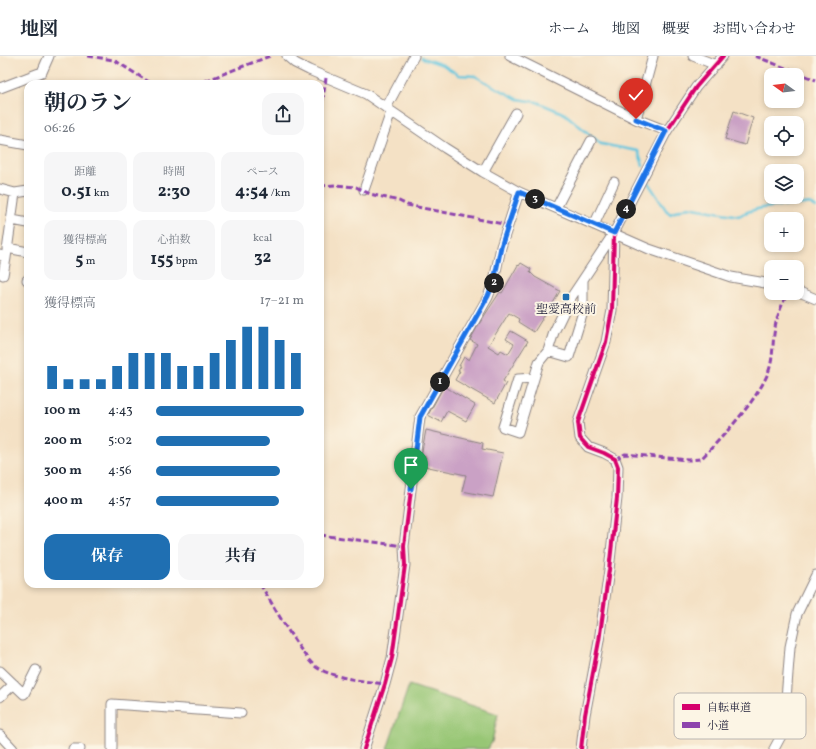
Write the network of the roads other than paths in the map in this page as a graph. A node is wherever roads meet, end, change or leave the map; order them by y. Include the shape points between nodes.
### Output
1 (48, 56) edge
2 (287, 56) edge
3 (414, 56) edge
4 (510, 56) edge
5 (694, 56) edge
6 (724, 56) edge
7 (650, 57) edge
8 (716, 65) junction
9 (0, 88) edge
10 (389, 110) junction
11 (516, 113) dead end
12 (636, 119) junction
13 (666, 131) junction
14 (0, 140) edge
15 (591, 141) dead end
16 (24, 144) edge
17 (483, 172) junction
18 (614, 182) dead end
19 (0, 189) edge
20 (364, 190) dead end
21 (24, 192) edge
22 (519, 192) junction
23 (15, 193) junction
24 (556, 208) junction
25 (12, 220) junction
26 (24, 222) edge
27 (594, 225) junction
28 (614, 233) junction
29 (7, 248) junction
30 (24, 251) edge
31 (3, 256) edge
32 (3, 275) dead end
33 (583, 281) junction
34 (764, 283) edge
35 (804, 294) edge
36 (816, 299) edge
37 (548, 351) junction
38 (534, 378) junction
39 (816, 575) edge
40 (0, 670) edge
41 (36, 670) dead end
42 (14, 684) junction
43 (786, 693) edge
44 (0, 697) edge
45 (241, 714) dead end
46 (0, 735) edge
47 (779, 739) edge
48 (13, 749) edge
49 (73, 749) edge
50 (80, 749) edge
51 (112, 749) edge
52 (364, 749) edge
53 (581, 749) edge
54 (774, 749) edge

1 - 9 street via 42,72
2 - 10 street via 309,70 366,94
3 - 10 street
4 - 12 street
5 - 8 street
6 - 8 street
7 - 12 street
8 - 13 street via 696,87
10 - 17 street
10 - 20 street
11 - 17 street
12 - 13 street
13 - 28 street
14 - 16 street
15 - 24 street
17 - 22 street
18 - 27 street
19 - 23 street
21 - 23 street
22 - 24 street
22 - 52 street via 488,296 420,417 404,546 405,565 392,658
23 - 25 street
24 - 27 street
25 - 26 street
25 - 29 street
27 - 28 street
28 - 33 street
28 - 34 street via 648,249 731,277
28 - 53 street via 612,310 607,336 578,422 580,438 588,447 615,459 618,467 609,570
29 - 30 street
29 - 31 street
31 - 32 street
33 - 37 street via 570,299
33 - 37 street via 583,312 569,357
35 - 36 street
37 - 38 street via 538,362
38 - 38 street via 518,432 503,427 518,379
39 - 43 street via 797,614 790,647
40 - 42 street
41 - 42 street via 24,694
42 - 44 street
45 - 51 street via 112,704
46 - 48 street
47 - 54 street
49 - 50 street

